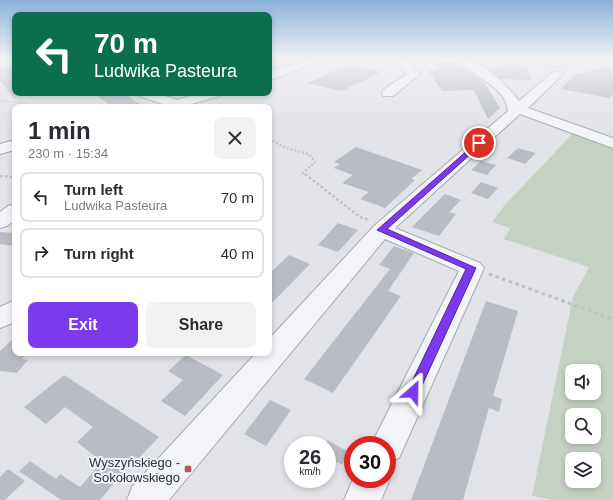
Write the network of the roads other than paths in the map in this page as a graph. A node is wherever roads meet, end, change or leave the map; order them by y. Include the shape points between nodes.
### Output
1 (403, 82) edge
2 (494, 82) edge
3 (549, 82) edge
4 (388, 93) dead end
5 (150, 96) edge
6 (205, 96) edge
7 (167, 104) edge
8 (178, 104) edge
9 (519, 112) junction
10 (613, 143) edge
11 (12, 146) edge
12 (0, 149) edge
13 (12, 212) edge
14 (0, 222) edge
15 (383, 228) junction
16 (12, 311) edge
17 (0, 319) edge
18 (272, 355) edge
19 (271, 356) edge
20 (392, 436) edge
21 (368, 488) edge
22 (145, 500) edge
23 (362, 500) edge

1 - 4 street
2 - 9 street via 512,99
3 - 9 street
5 - 7 street
6 - 8 street
9 - 10 street
9 - 15 street
11 - 12 street
13 - 14 street
15 - 18 street
15 - 20 street via 472,268
16 - 17 street
19 - 22 street
21 - 23 street

